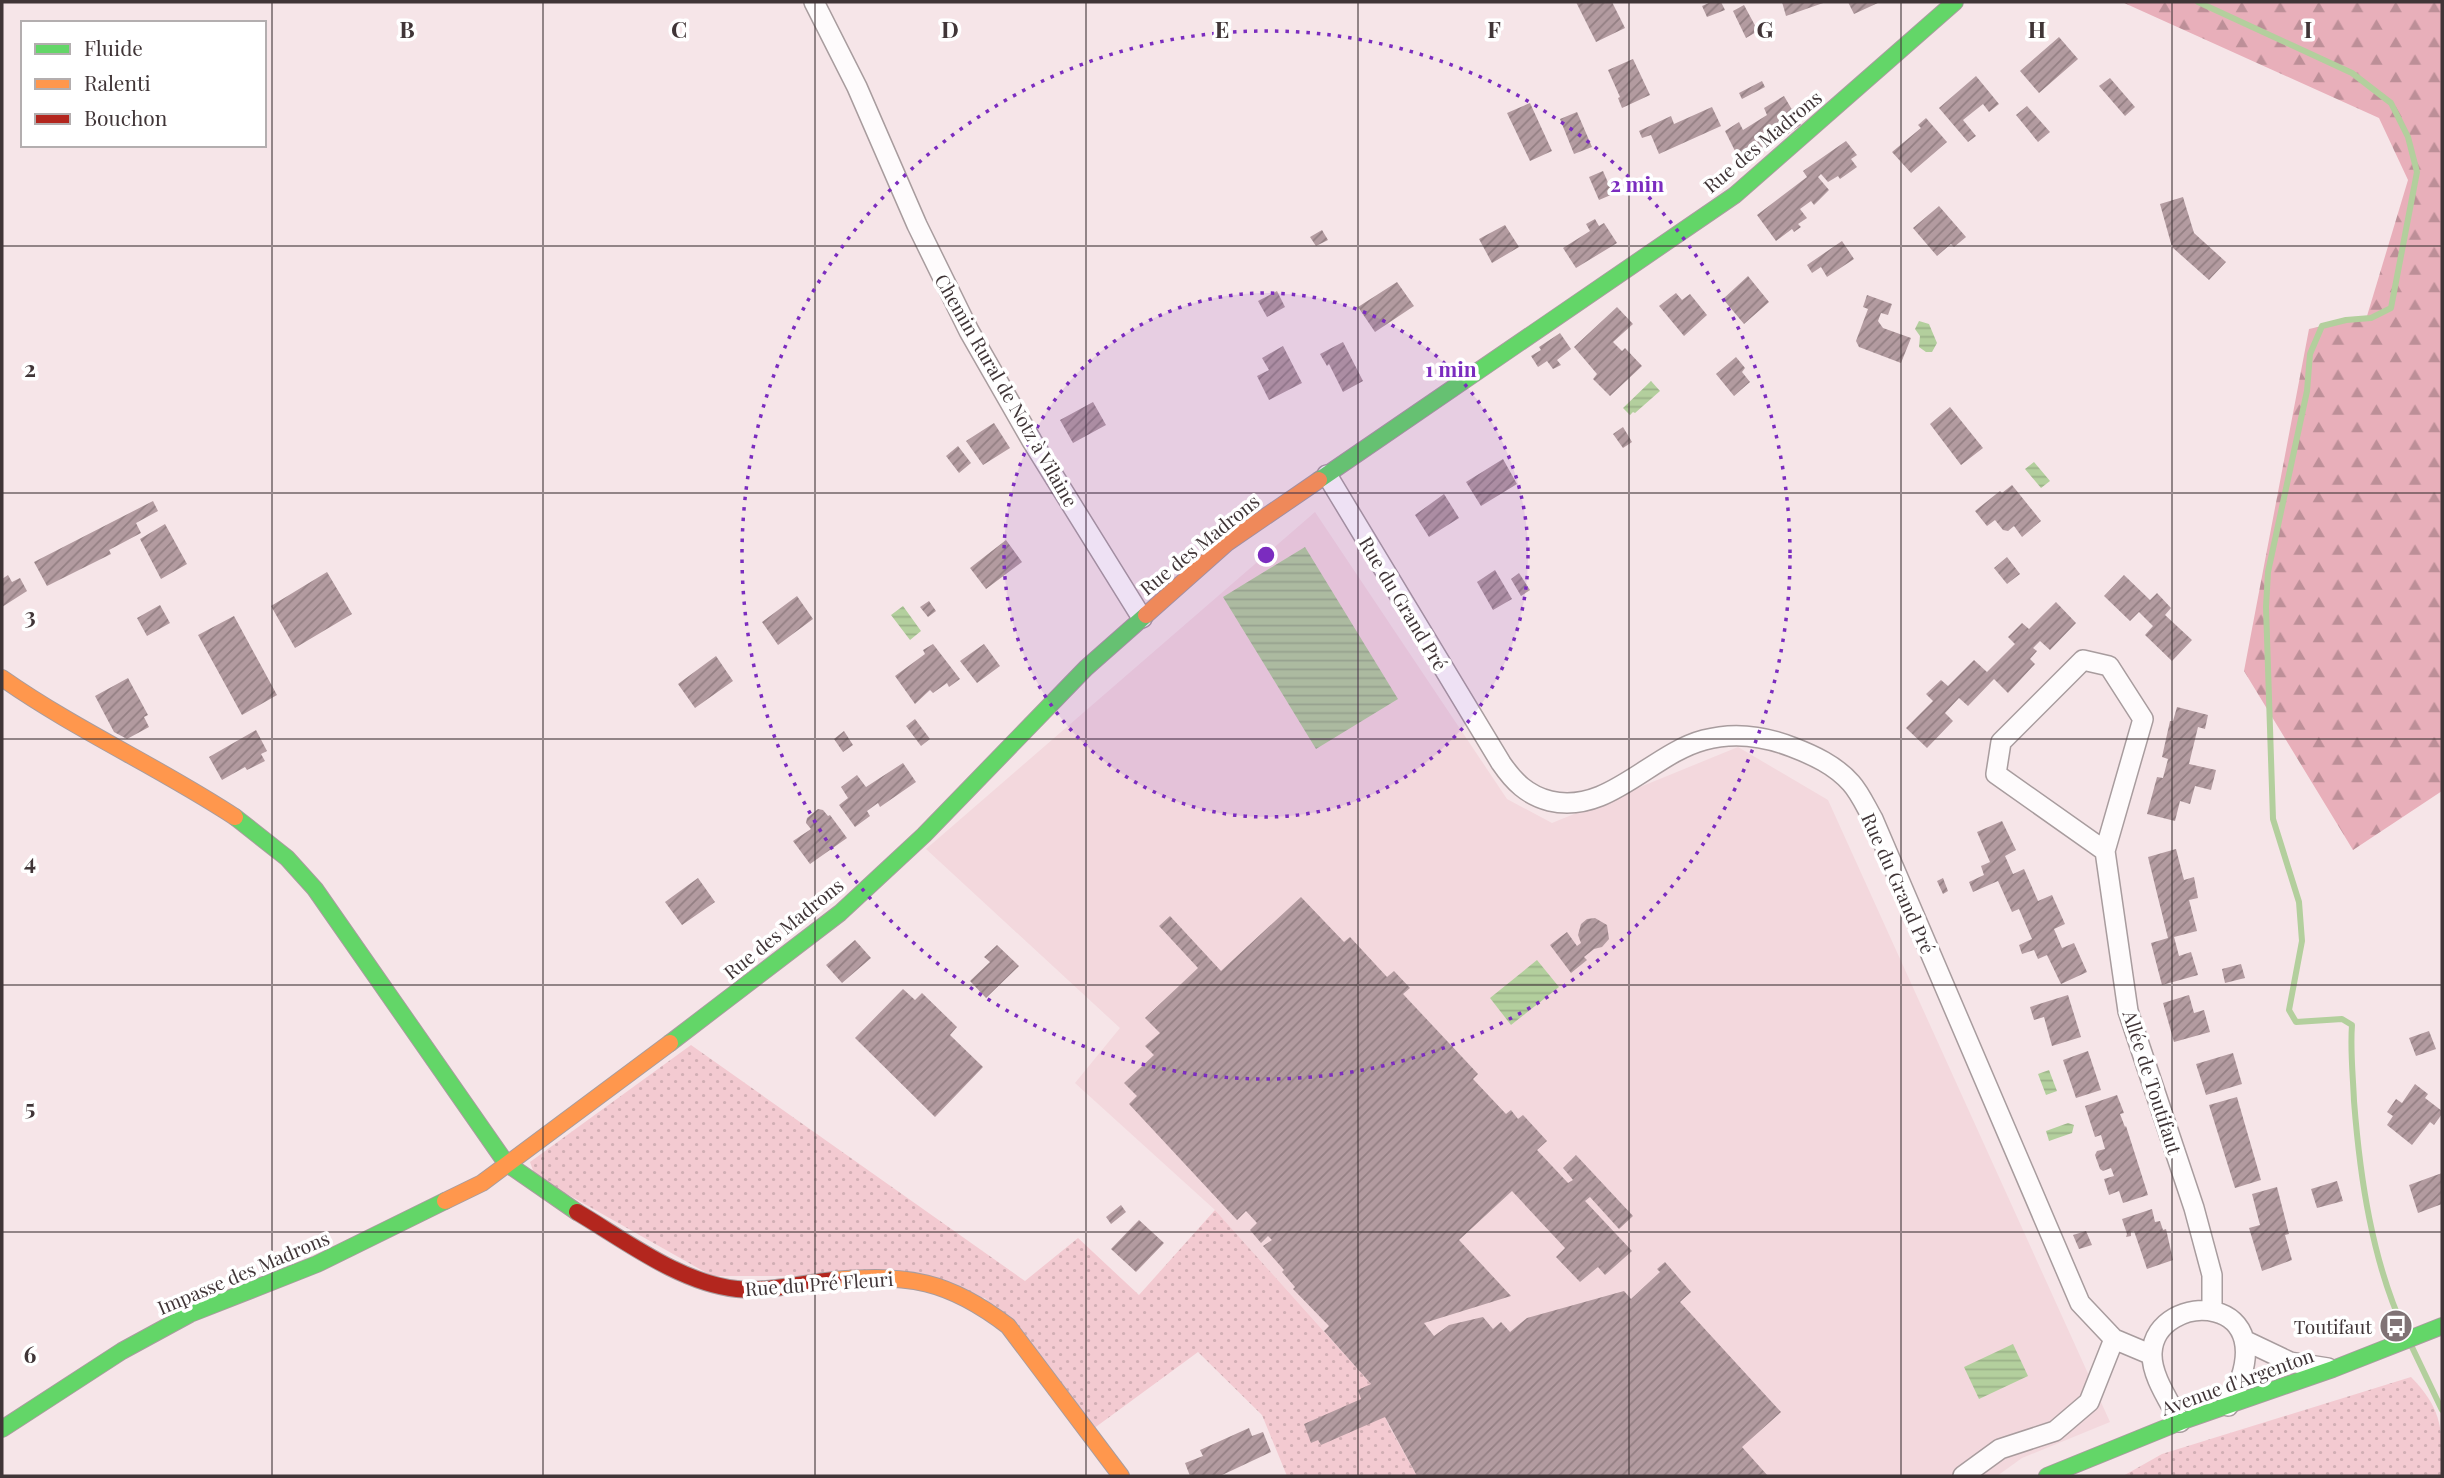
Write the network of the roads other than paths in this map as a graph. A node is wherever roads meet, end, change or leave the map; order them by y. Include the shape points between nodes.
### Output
1 (814, 2) edge
2 (1955, 2) edge
3 (1327, 475) junction
4 (1142, 618) junction
5 (2, 678) edge
6 (2105, 851) junction
7 (506, 1163) junction
8 (2212, 1310) junction
9 (2440, 1327) edge
10 (2114, 1339) junction
11 (2246, 1341) junction
12 (2151, 1355) junction
13 (2333, 1369) junction
14 (2228, 1406) junction
15 (2180, 1422) junction
16 (2, 1429) edge
17 (1121, 1476) edge
18 (1963, 1476) edge
19 (2047, 1476) edge

1 - 4 street, Chemin Rural de Notz à Vilaine via 969,331
2 - 3 street, Rue des Madrons via 1735,195
3 - 4 street, Rue des Madrons via 1227,543
3 - 10 street, Rue du Grand Pré via 1501,763 1515,783 1537,798 1566,805 1598,798 1694,744 1738,735 1776,740 1821,759 1850,782 1873,819 2080,1303
4 - 7 street, Rue des Madrons via 840,913
5 - 7 street, Rue du Pré Fleuri via 51,713 225,809 274,847 315,889
6 - 6 street, Allée de Toutifaut via 2143,719 2109,666 2083,660 2001,742 1996,774
6 - 8 street, Allée de Toutifaut via 2128,1011 2194,1208 2212,1275
7 - 16 street, Impasse des Madrons via 482,1183 329,1259 190,1314 122,1351
7 - 17 street, Rue du Pré Fleuri via 557,1200 699,1279 739,1289 900,1277 948,1288 978,1302 1025,1345
8 - 11 street via 2233,1319
8 - 12 street via 2183,1313 2164,1324 2154,1338
9 - 13 street, Avenue d'Argenton
10 - 12 street, Rue du Grand Pré
10 - 18 street via 2089,1402 2055,1431 2000,1449
11 - 13 street via 2290,1362
11 - 14 street via 2247,1360
12 - 15 street
13 - 14 street, Avenue d'Argenton
14 - 15 street, Avenue d'Argenton
15 - 19 street, Avenue d'Argenton

